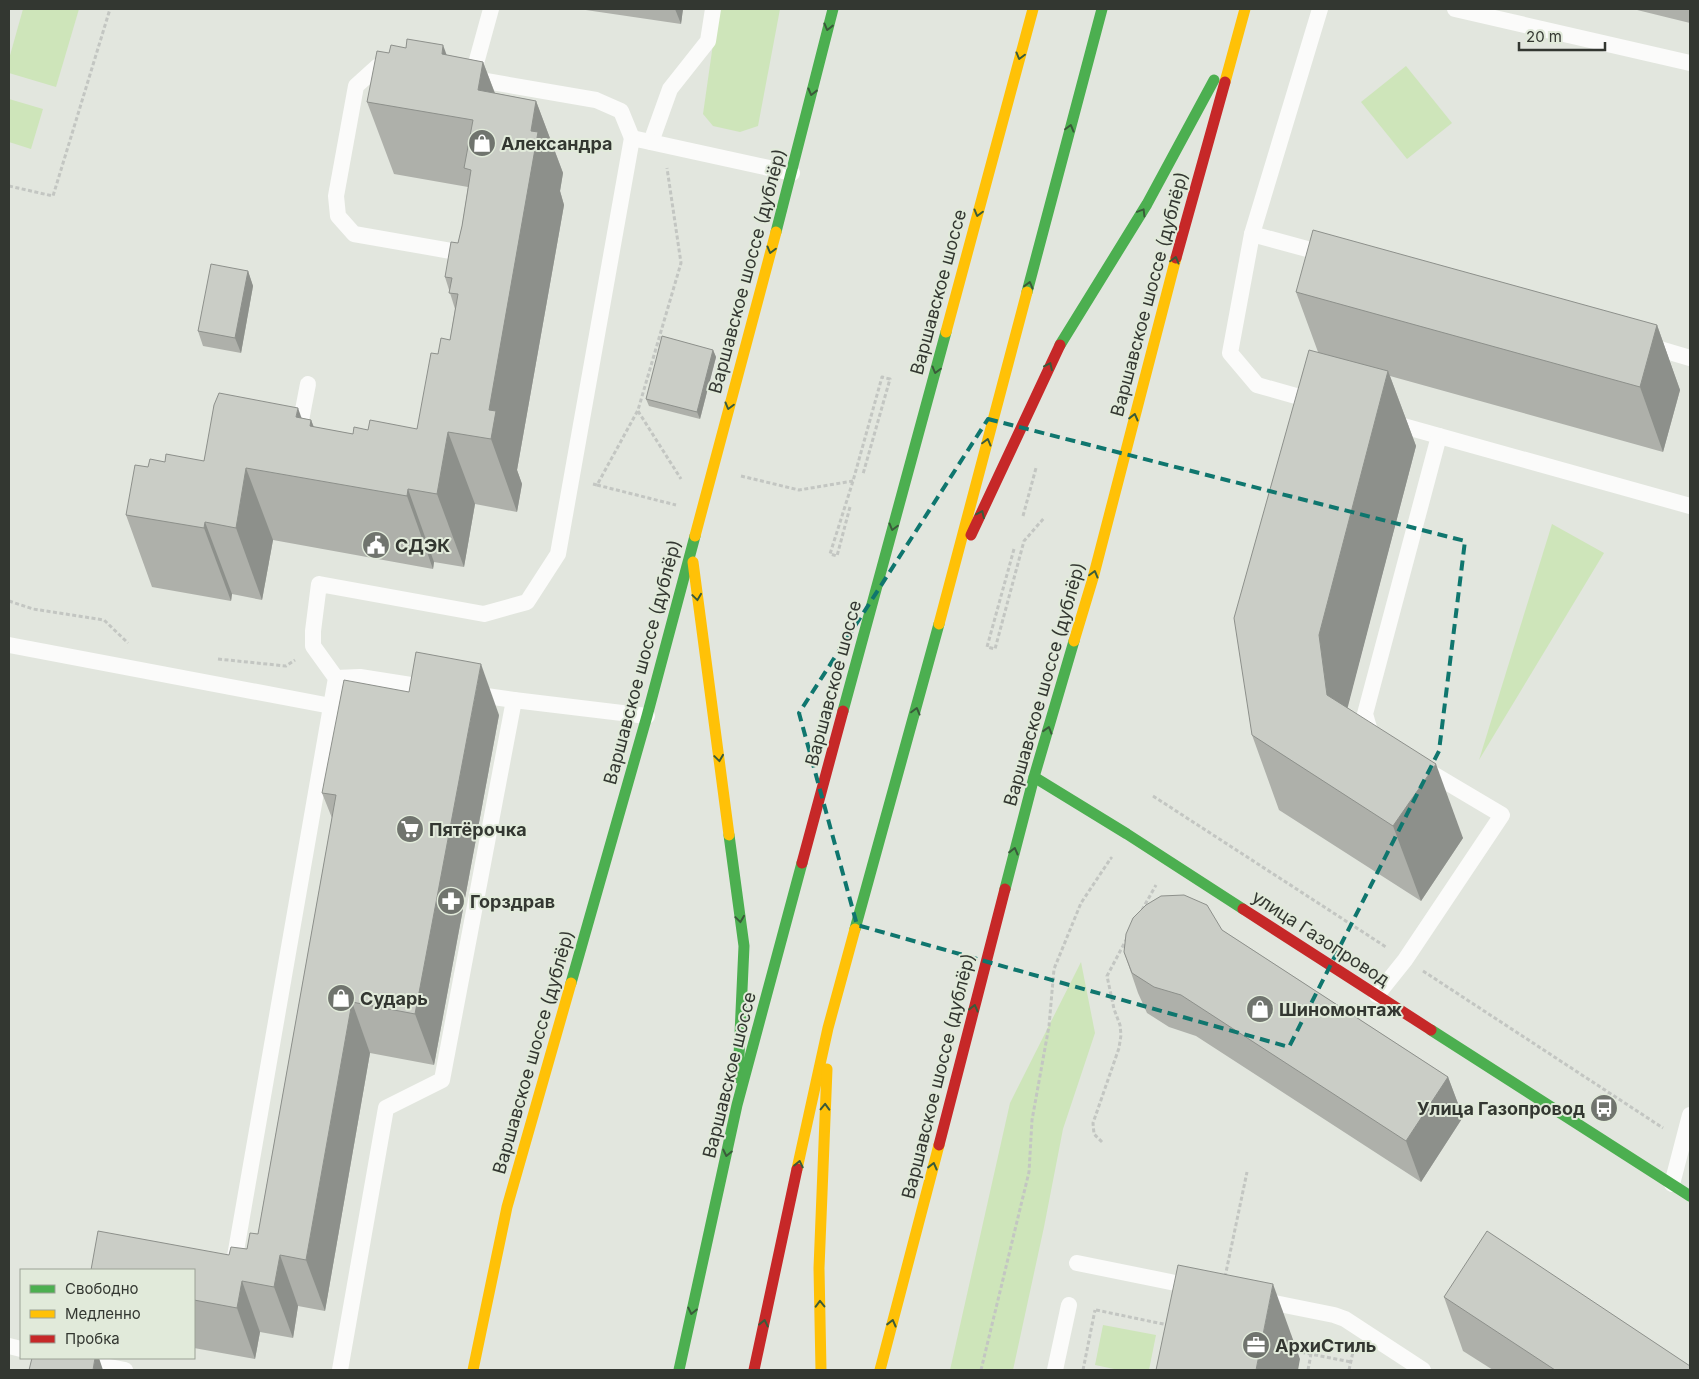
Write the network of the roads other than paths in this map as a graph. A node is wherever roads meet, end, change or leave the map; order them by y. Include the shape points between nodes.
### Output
1 (491, 9) edge
2 (713, 9) edge
3 (832, 9) edge
4 (1033, 9) edge
5 (1102, 9) edge
6 (1245, 9) edge
7 (1320, 9) edge
8 (1455, 9) edge
9 (1238, 34) junction
10 (1690, 63) edge
11 (408, 67) edge
12 (454, 75) edge
13 (472, 78) junction
14 (632, 138) junction
15 (657, 144) junction
16 (792, 173) junction
17 (1252, 234) junction
18 (1347, 261) edge
19 (475, 268) edge
20 (1633, 342) edge
21 (1690, 358) edge
22 (308, 384) dead end
23 (1334, 407) edge
24 (1372, 417) edge
25 (1439, 436) junction
26 (317, 440) edge
27 (1690, 506) edge
28 (691, 548) junction
29 (952, 574) junction
30 (9, 645) edge
31 (336, 678) junction
32 (514, 700) junction
33 (331, 706) junction
34 (646, 716) junction
35 (1388, 748) edge
36 (1413, 762) edge
37 (1034, 777) junction
38 (1378, 995) junction
39 (828, 1028) junction
40 (737, 1105) junction
41 (1690, 1115) edge
42 (1672, 1184) junction
43 (1690, 1196) edge
44 (1078, 1263) dead end
45 (213, 1267) edge
46 (1222, 1292) edge
47 (1241, 1296) edge
48 (1069, 1305) dead end
49 (74, 1359) edge
50 (94, 1361) edge
51 (125, 1370) edge
52 (340, 1370) edge
53 (473, 1370) edge
54 (678, 1370) edge
55 (754, 1370) edge
56 (821, 1370) edge
57 (880, 1370) edge
58 (1055, 1370) edge
59 (1423, 1370) edge

1 - 13 lane
2 - 15 lane via 708,41 670,88
3 -> 16 main road, Варшавское шоссе (дублёр)
4 -> 40 main road, Варшавское шоссе
29 -> 5 main road
6 - 9 main road, Варшавское шоссе (дублёр)
7 - 17 lane
8 - 10 lane
29 -> 9 main road via 1055,354 1147,204
37 -> 9 main road, Варшавское шоссе (дублёр) via 1093,578
11 - 19 lane via 377,67 356,86 336,196 338,216 354,234 468,254
12 - 13 lane
13 - 14 lane via 596,100 621,111
14 - 15 lane
14 - 31 lane via 558,554 527,602 484,614 319,584 314,646
15 - 16 lane
16 -> 28 main road, Варшавское шоссе (дублёр)
17 - 18 lane
17 - 23 lane via 1230,353 1257,385
20 - 21 lane
22 - 26 lane via 290,437
24 - 25 lane
25 - 27 lane
25 - 35 lane via 1365,714 1372,738
28 - 34 main road, Варшавское шоссе (дублёр)
28 -> 40 main road via 744,946
39 -> 29 main road
30 - 33 lane
31 - 32 lane via 360,677
31 - 33 lane
32 - 34 lane
32 - 52 lane via 442,1080 386,1108
33 - 45 lane via 232,1271
34 - 53 main road, Варшавское шоссе (дублёр) via 507,1207
36 - 38 lane via 1502,816
37 - 38 main road, улица Газопровод
57 -> 37 main road, Варшавское шоссе (дублёр)
38 - 42 main road, улица Газопровод
55 -> 39 main road
56 -> 39 main road via 819,1268
40 -> 54 main road, Варшавское шоссе
41 - 42 lane
42 - 43 main road, улица Газопровод
44 - 46 lane
47 - 59 lane via 1345,1319
48 - 58 lane
49 - 50 lane
50 - 51 lane

